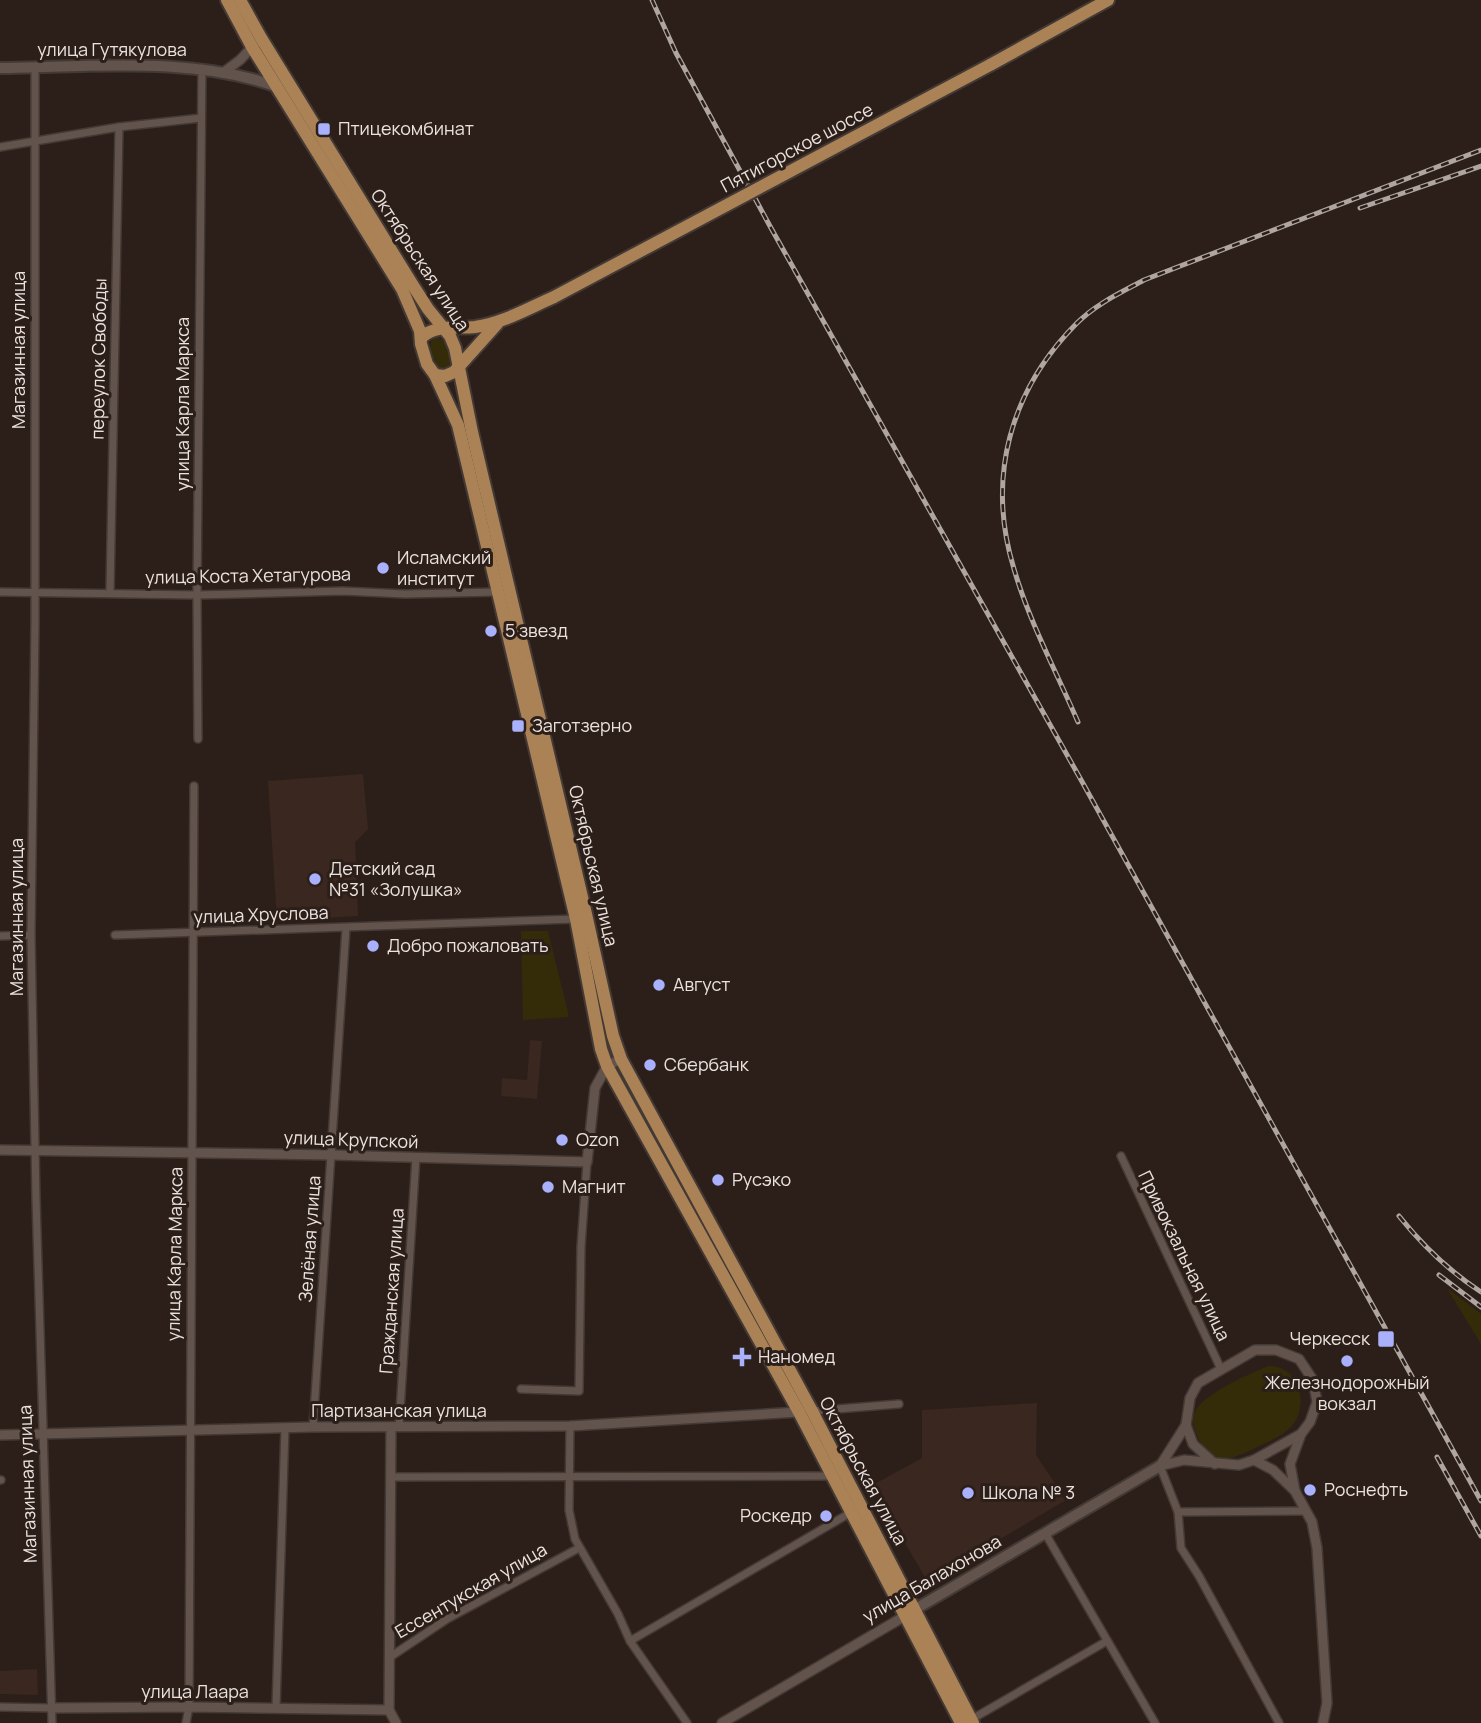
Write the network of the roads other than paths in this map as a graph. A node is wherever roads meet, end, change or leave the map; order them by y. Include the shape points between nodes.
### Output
1 (227, 0) edge
2 (240, 0) edge
3 (1108, 0) edge
4 (256, 43) junction
5 (0, 68) edge
6 (35, 68) junction
7 (202, 68) junction
8 (224, 72) junction
9 (276, 86) junction
10 (295, 94) junction
11 (201, 118) junction
12 (119, 127) junction
13 (35, 141) junction
14 (0, 147) edge
15 (500, 321) junction
16 (443, 328) junction
17 (422, 337) junction
18 (458, 366) junction
19 (435, 374) junction
20 (0, 592) edge
21 (110, 592) junction
22 (497, 592) junction
23 (35, 593) junction
24 (197, 595) junction
25 (198, 739) dead end
26 (194, 786) dead end
27 (576, 919) junction
28 (346, 928) junction
29 (193, 933) junction
30 (115, 934) dead end
31 (31, 935) junction
32 (0, 936) edge
33 (621, 1059) junction
34 (607, 1066) junction
35 (0, 1150) edge
36 (35, 1151) junction
37 (192, 1152) junction
38 (332, 1154) junction
39 (1121, 1156) dead end
40 (416, 1157) junction
41 (587, 1162) junction
42 (1221, 1368) junction
43 (521, 1389) dead end
44 (899, 1404) dead end
45 (812, 1411) junction
46 (799, 1412) junction
47 (1186, 1425) junction
48 (570, 1426) junction
49 (313, 1427) junction
50 (395, 1427) junction
51 (285, 1428) junction
52 (189, 1431) junction
53 (43, 1433) junction
54 (1301, 1434) junction
55 (0, 1435) edge
56 (1254, 1460) junction
57 (1215, 1464) junction
58 (1160, 1466) junction
59 (831, 1476) junction
60 (391, 1477) junction
61 (569, 1478) junction
62 (1295, 1491) junction
63 (1304, 1511) junction
64 (1178, 1512) junction
65 (850, 1513) junction
66 (1045, 1533) junction
67 (579, 1548) junction
68 (911, 1612) junction
69 (630, 1641) junction
70 (1107, 1641) junction
71 (390, 1657) junction
72 (0, 1707) edge
73 (189, 1707) junction
74 (51, 1708) junction
75 (276, 1708) junction
76 (389, 1710) junction
77 (969, 1722) edge
78 (52, 1723) edge
79 (186, 1723) edge
80 (396, 1723) edge
81 (687, 1723) edge
82 (722, 1723) edge
83 (1155, 1723) edge
84 (1279, 1723) edge
85 (1322, 1723) edge

1 - 4 main road, Октябрьская улица
2 - 4 main road, Октябрьская улица
3 - 15 main road, Пятигорское шоссе, bridge via 554,297
4 - 8 street
4 - 9 main road, Октябрьская улица
4 - 10 main road, Октябрьская улица
5 - 6 main road, улица Гутякулова
6 - 7 main road, улица Гутякулова
6 - 13 street, Магазинная улица
7 - 8 main road, улица Гутякулова
7 - 11 street, улица Карла Маркса
8 - 9 main road, улица Гутякулова
9 - 10 main road, улица Гутякулова
9 - 17 main road, Октябрьская улица via 402,289
10 - 16 main road, Октябрьская улица
11 - 12 street
11 - 24 street, улица Карла Маркса
12 - 13 street
12 - 21 street, переулок Свободы
13 - 14 street
13 - 23 street, Магазинная улица
15 - 16 main road, Пятигорское шоссе
15 - 18 main road, Пятигорское шоссе
16 - 17 main road, Пятигорское шоссе
16 - 18 main road, Октябрьская улица via 453,343
17 - 19 main road, Октябрьская улица via 422,349
18 - 19 main road, Пятигорское шоссе via 450,374
18 - 33 main road, Октябрьская улица
19 - 22 main road, Октябрьская улица via 458,425
20 - 23 street, улица Коста Хетагурова
21 - 23 street, улица Коста Хетагурова
21 - 24 street, улица Коста Хетагурова
22 - 24 street, улица Коста Хетагурова
22 - 27 main road, Октябрьская улица
23 - 31 street, Магазинная улица
24 - 25 street, улица Карла Маркса
26 - 29 street, улица Карла Маркса
27 - 28 street, улица Хруслова
27 - 34 main road, Октябрьская улица
28 - 29 street, улица Хруслова
28 - 38 street, Зелёная улица
29 - 30 street, улица Хруслова
29 - 37 street, улица Карла Маркса
31 - 32 street
31 - 36 street, Магазинная улица
33 - 34 street
33 - 45 main road, Октябрьская улица
34 - 41 street via 592,1098
34 - 46 main road, Октябрьская улица
35 - 36 street, улица Крупской
36 - 37 street, улица Крупской
36 - 53 street, Магазинная улица
37 - 38 street, улица Крупской
37 - 52 street, улица Карла Маркса
38 - 40 street, улица Крупской
38 - 49 street, Зелёная улица
39 - 42 street, Привокзальная улица
40 - 41 street, улица Крупской
40 - 50 street, Гражданская улица
41 - 43 street via 579,1391
42 - 47 street, улица Балахонова via 1198,1383 1190,1398
42 - 54 street, улица Балахонова via 1255,1350 1276,1350 1299,1359 1313,1380 1317,1402
44 - 45 street
45 - 68 main road, Октябрьская улица
46 - 48 street, Партизанская улица
46 - 59 main road, Октябрьская улица
47 - 57 street via 1193,1444
47 - 58 street, улица Балахонова
48 - 50 street, Партизанская улица
48 - 61 street
49 - 50 street, Партизанская улица
49 - 51 street, Партизанская улица
50 - 60 street, Гражданская улица
51 - 52 street, Партизанская улица
51 - 75 street
52 - 53 street, Партизанская улица
52 - 73 street, улица Карла Маркса
53 - 55 street, Партизанская улица
53 - 74 street, Магазинная улица
54 - 56 street, улица Балахонова
54 - 62 street via 1290,1464
56 - 57 street, улица Балахонова
56 - 62 street
57 - 58 street, улица Балахонова via 1184,1460
58 - 64 street
58 - 66 main road, улица Балахонова
59 - 61 street
59 - 65 main road, Октябрьская улица
60 - 61 street
60 - 71 street, Гражданская улица
61 - 67 street via 569,1510
62 - 63 street
63 - 64 street
63 - 85 street via 1312,1522 1317,1548 1326,1683
64 - 84 street via 1181,1548
65 - 68 main road, Октябрьская улица
65 - 69 street
66 - 68 main road, улица Балахонова
66 - 70 street
67 - 69 street
67 - 71 street, Ессентукская улица via 447,1619
68 - 77 main road, Октябрьская улица
68 - 82 street, улица Балахонова
69 - 81 street
70 - 77 street
70 - 83 street
71 - 76 street, Ессентукская улица
72 - 74 street, улица Лаара
73 - 74 street, улица Лаара
73 - 75 street, улица Лаара
73 - 79 street, улица Карла Маркса
74 - 78 street, Магазинная улица
75 - 76 street, улица Лаара
76 - 80 street

